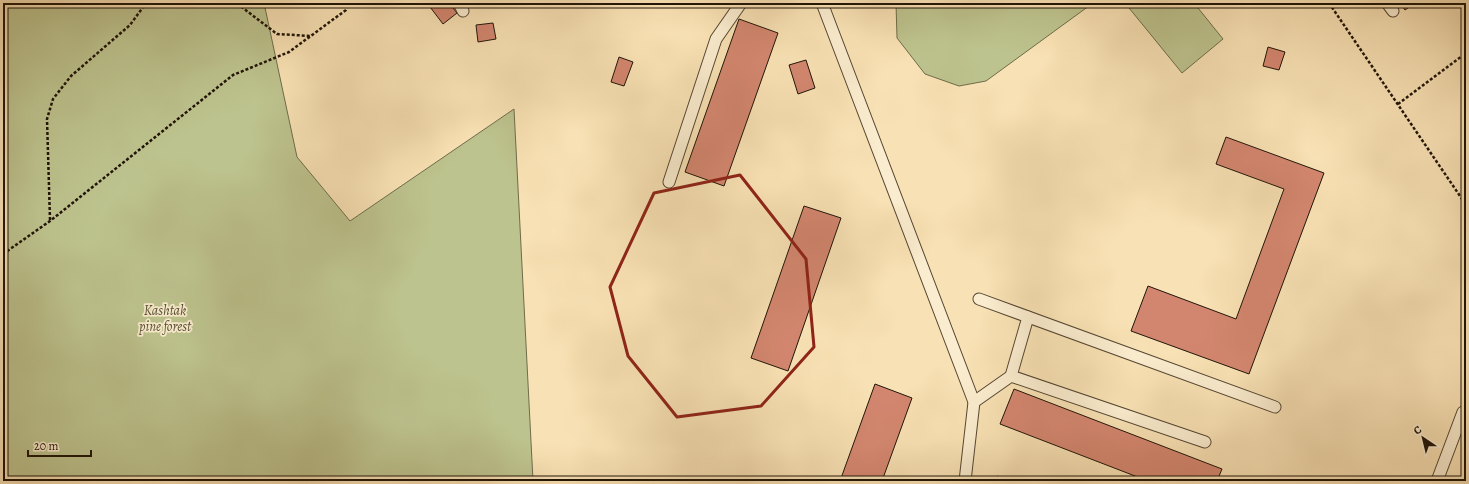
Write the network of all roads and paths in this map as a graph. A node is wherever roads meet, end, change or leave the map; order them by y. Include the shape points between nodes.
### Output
1 (146, 3) edge
2 (192, 3) edge
3 (348, 3) edge
4 (741, 3) edge
5 (822, 3) edge
6 (1329, 3) edge
7 (311, 36) junction
8 (1466, 53) edge
9 (1398, 104) junction
10 (668, 182) dead end
11 (1466, 202) edge
12 (50, 221) junction
13 (3, 254) edge
14 (979, 299) dead end
15 (1028, 317) junction
16 (1011, 376) junction
17 (974, 402) junction
18 (1275, 407) dead end
19 (1466, 413) edge
20 (1206, 442) dead end
21 (965, 481) edge
22 (1437, 481) edge

1 - 12 path via 130,25 71,76 53,99 47,119
2 - 7 path via 202,6 239,4 277,34
3 - 7 path via 346,10
4 - 10 lane via 716,39
5 - 17 lane
6 - 9 path
7 - 12 path via 289,52 233,75
8 - 9 path
9 - 11 path
12 - 13 path
14 - 15 lane
15 - 16 lane
15 - 18 lane
16 - 17 lane
16 - 20 lane
17 - 21 lane
19 - 22 lane via 1462,412

